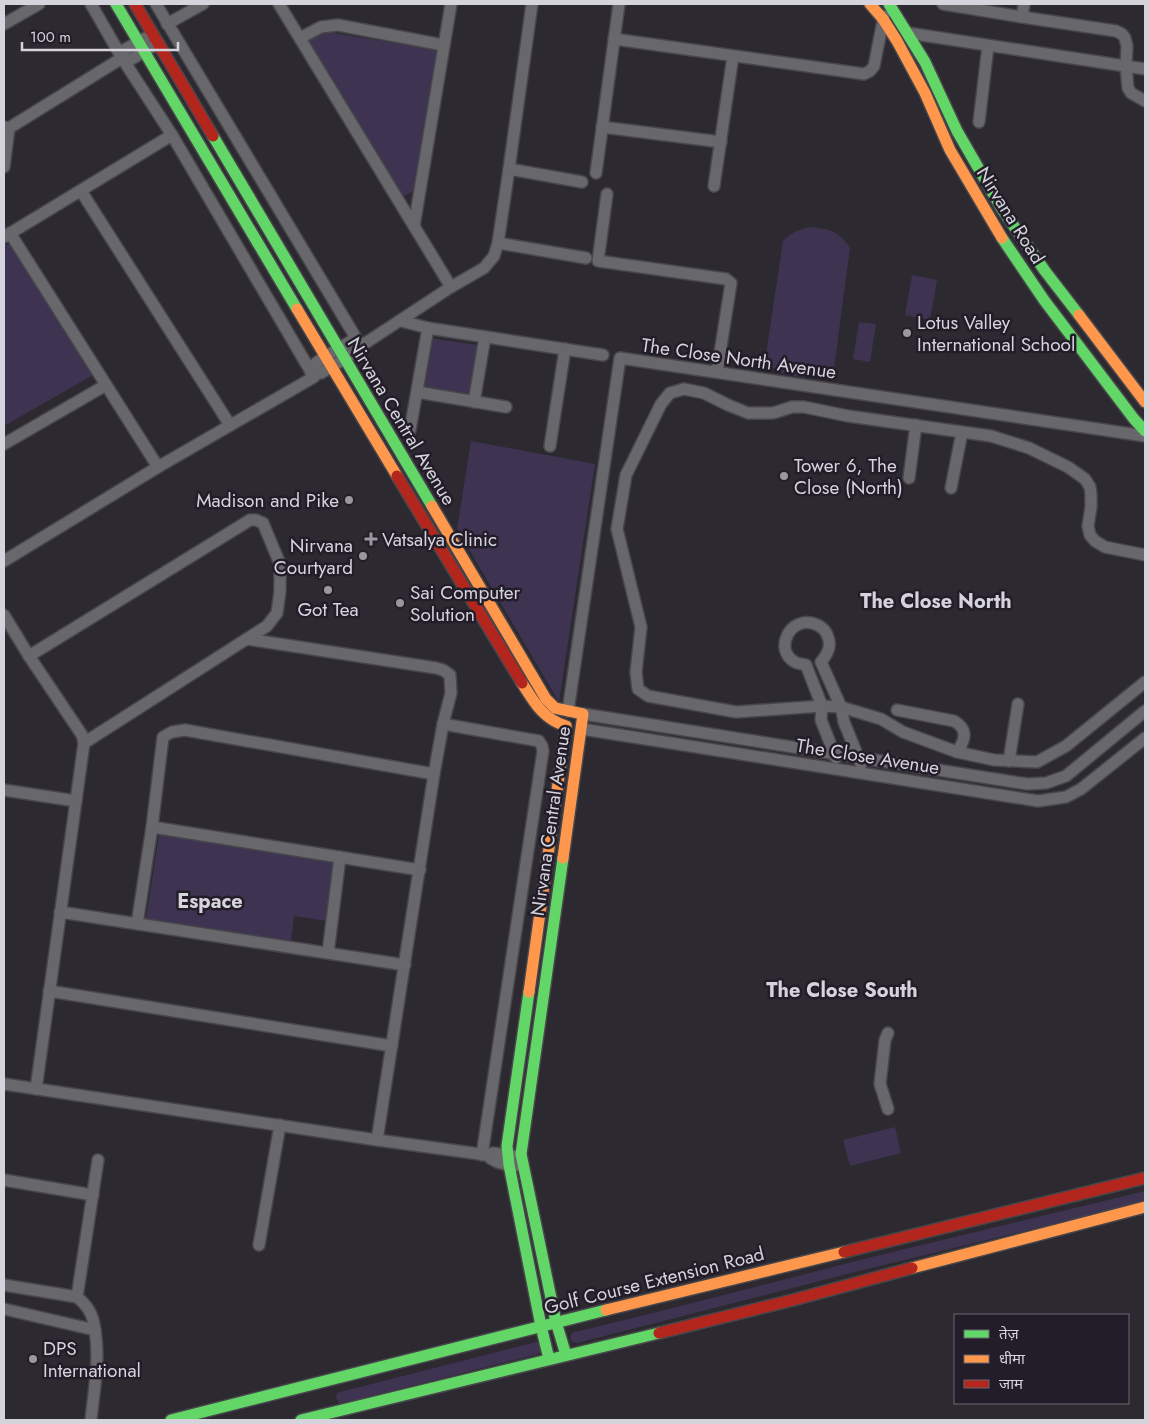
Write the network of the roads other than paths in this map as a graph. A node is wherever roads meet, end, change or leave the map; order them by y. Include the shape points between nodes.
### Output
1 (39, 4) edge
2 (91, 4) edge
3 (116, 4) edge
4 (135, 4) edge
5 (156, 4) edge
6 (202, 4) edge
7 (279, 4) edge
8 (450, 4) edge
9 (532, 4) edge
10 (619, 4) edge
11 (870, 4) edge
12 (888, 4) edge
13 (943, 4) edge
14 (1024, 4) edge
15 (1022, 17) junction
16 (883, 19) junction
17 (4, 24) edge
18 (168, 24) junction
19 (908, 33) junction
20 (155, 38) junction
21 (300, 38) junction
22 (614, 39) junction
23 (443, 45) junction
24 (142, 46) junction
25 (988, 46) junction
26 (733, 56) junction
27 (122, 58) junction
28 (1126, 66) junction
29 (1145, 69) edge
30 (1144, 100) edge
31 (979, 122) dead end
32 (602, 127) junction
33 (6, 128) edge
34 (172, 135) junction
35 (721, 142) junction
36 (4, 167) edge
37 (509, 169) junction
38 (596, 173) dead end
39 (582, 182) dead end
40 (714, 186) dead end
41 (81, 190) junction
42 (607, 194) dead end
43 (414, 226) junction
44 (7, 235) edge
45 (498, 243) junction
46 (586, 258) dead end
47 (450, 287) junction
48 (401, 321) junction
49 (428, 328) junction
50 (485, 337) junction
51 (359, 343) junction
52 (565, 350) junction
53 (341, 354) junction
54 (603, 355) dead end
55 (329, 362) junction
56 (311, 372) junction
57 (717, 372) junction
58 (106, 386) junction
59 (417, 392) junction
60 (474, 402) junction
61 (1145, 402) edge
62 (506, 407) dead end
63 (230, 425) junction
64 (916, 425) junction
65 (410, 430) dead end
66 (1145, 431) edge
67 (962, 432) junction
68 (1145, 436) edge
69 (4, 444) edge
70 (550, 446) dead end
71 (158, 467) junction
72 (909, 478) dead end
73 (951, 488) dead end
74 (1145, 555) edge
75 (4, 561) edge
76 (4, 615) edge
77 (247, 639) junction
78 (29, 656) junction
79 (1145, 682) edge
80 (1018, 704) dead end
81 (822, 706) junction
82 (842, 707) junction
83 (897, 710) dead end
84 (568, 711) junction
85 (1145, 712) edge
86 (583, 714) junction
87 (444, 724) junction
88 (566, 726) junction
89 (582, 729) junction
90 (1145, 738) edge
91 (84, 743) junction
92 (957, 752) junction
93 (835, 754) junction
94 (859, 758) junction
95 (1009, 761) junction
96 (839, 769) junction
97 (945, 771) junction
98 (864, 773) junction
99 (434, 774) junction
100 (996, 779) junction
101 (1046, 783) junction
102 (943, 785) junction
103 (4, 790) edge
104 (993, 793) junction
105 (1051, 800) junction
106 (76, 801) junction
107 (152, 826) junction
108 (340, 857) junction
109 (420, 870) junction
110 (60, 912) junction
111 (137, 924) junction
112 (328, 953) junction
113 (405, 965) junction
114 (49, 991) junction
115 (888, 1033) dead end
116 (392, 1046) junction
117 (4, 1084) edge
118 (36, 1089) junction
119 (888, 1109) dead end
120 (280, 1125) junction
121 (377, 1140) junction
122 (484, 1155) junction
123 (98, 1160) dead end
124 (508, 1160) junction
125 (522, 1163) junction
126 (1145, 1178) edge
127 (4, 1180) edge
128 (93, 1195) junction
129 (1145, 1207) edge
130 (259, 1244) dead end
131 (4, 1285) edge
132 (77, 1297) junction
133 (4, 1308) edge
134 (556, 1322) junction
135 (541, 1326) junction
136 (95, 1330) junction
137 (566, 1355) junction
138 (549, 1359) junction
139 (91, 1420) edge
140 (171, 1420) edge
141 (301, 1420) edge

1 - 17 street
2 - 27 street
3 - 24 street, Nirvana Central Avenue
4 - 20 street, Nirvana Central Avenue
5 - 18 street
6 - 18 street
7 - 21 street
8 - 23 street
9 - 37 street
10 - 22 street
11 - 16 street, Nirvana Road
12 - 16 street
12 - 19 street, Nirvana Road
13 - 15 street
14 - 15 street
15 - 28 street via 1116,30 1125,38
16 - 26 street via 874,66 864,74
16 - 66 street, Nirvana Road via 925,93 950,150 1003,239 1044,300
18 - 51 street
19 - 25 street
19 - 61 street, Nirvana Road via 957,131 1002,209 1045,272
20 - 24 street
20 - 53 street, Nirvana Central Avenue
21 - 23 street via 321,27 338,25
21 - 43 street
22 - 26 street
22 - 32 street
23 - 43 street
24 - 27 street via 130,60
24 - 55 street, Nirvana Central Avenue
25 - 28 street
25 - 31 street
26 - 35 street
27 - 33 street
27 - 34 street
28 - 29 street
28 - 30 street via 1128,88
32 - 35 street
32 - 38 street
33 - 36 street
34 - 41 street
34 - 56 street
35 - 40 street
37 - 39 street
37 - 45 street
41 - 44 street
41 - 63 street
42 - 57 street via 598,261 726,279 731,283
43 - 47 street
44 - 58 street
45 - 46 street
45 - 47 street via 494,256 484,268
47 - 48 street
48 - 49 street
48 - 51 street via 364,344
49 - 50 street
49 - 59 street
50 - 52 street
50 - 60 street
51 - 53 street via 353,340
52 - 54 street
52 - 70 street
53 - 55 street
53 - 84 street, Nirvana Central Avenue via 546,699 556,708
55 - 56 street via 322,373
55 - 88 street, Nirvana Central Avenue via 535,704 551,721
56 - 63 street via 314,377
57 - 68 street, The Close North Avenue
57 - 84 street, The Close North Avenue via 620,358
58 - 69 street
58 - 71 street
59 - 60 street
59 - 65 street
60 - 62 street
63 - 71 street
64 - 67 street
64 - 72 street
64 - 81 street via 804,407 773,413 748,413 704,393 684,389 670,393 660,404 626,475 617,529 641,627 636,672 638,689 648,696 736,712
67 - 73 street
67 - 74 street via 990,436 1029,448 1086,478 1090,487 1090,535 1105,547
71 - 75 street
76 - 78 street
77 - 78 street via 267,626 277,613 280,591 280,564 263,523 256,520 250,520
77 - 87 street via 443,670 450,675 451,682
77 - 91 street
78 - 91 street via 82,735
79 - 95 street via 1066,746 1037,762
80 - 95 street
81 - 82 street
81 - 82 street via 806,665 795,663 786,652 786,637 790,630 803,623 817,624 828,635 829,650 821,662
81 - 93 street via 821,720
82 - 92 street via 881,719 903,732
82 - 94 street via 844,722
83 - 92 street via 954,720 960,724 965,737
84 - 86 street, Nirvana Central Avenue
84 - 88 street
85 - 101 street, The Close Avenue via 1066,776
86 - 89 street, Nirvana Central Avenue
86 - 93 street, The Close Avenue
87 - 99 street
87 - 122 street via 539,741 543,751
88 - 89 street, The Close Avenue
88 - 124 street, Nirvana Central Avenue via 507,1146
89 - 96 street, The Close Avenue
89 - 125 street, Nirvana Central Avenue via 521,1146
90 - 105 street, The Close Avenue via 1081,789
91 - 106 street
92 - 95 street
93 - 94 street, The Close Avenue
93 - 96 street
94 - 97 street, The Close Avenue
94 - 98 street
96 - 98 street, The Close Avenue
97 - 100 street, The Close Avenue
97 - 102 street
98 - 102 street, The Close Avenue
99 - 107 street via 186,730 172,732 163,737
99 - 109 street
100 - 101 street, The Close Avenue via 1027,784
100 - 104 street
101 - 105 street
102 - 104 street, The Close Avenue
103 - 106 street
104 - 105 street, The Close Avenue via 1038,801
106 - 110 street
107 - 108 street
107 - 111 street
108 - 109 street
108 - 112 street
109 - 113 street
110 - 111 street
110 - 114 street
111 - 112 street
112 - 113 street
113 - 116 street
114 - 116 street
114 - 118 street
115 - 119 street via 880,1084
116 - 121 street
117 - 118 street
118 - 120 street
120 - 121 street
120 - 130 street
121 - 122 street
122 - 124 street via 491,1160
123 - 128 street
124 - 125 street
124 - 135 street, Nirvana Central Avenue
125 - 134 street, Nirvana Central Avenue
126 - 134 street, Golf Course Extension Road
127 - 128 street
128 - 132 street
129 - 137 street via 793,1300
131 - 132 street
132 - 136 street via 86,1305
133 - 136 street
134 - 135 street, Golf Course Extension Road
134 - 137 street, Nirvana Central Avenue
135 - 138 street, Nirvana Central Avenue
135 - 140 street, Golf Course Extension Road
136 - 139 street via 98,1360
137 - 138 street
138 - 141 street

